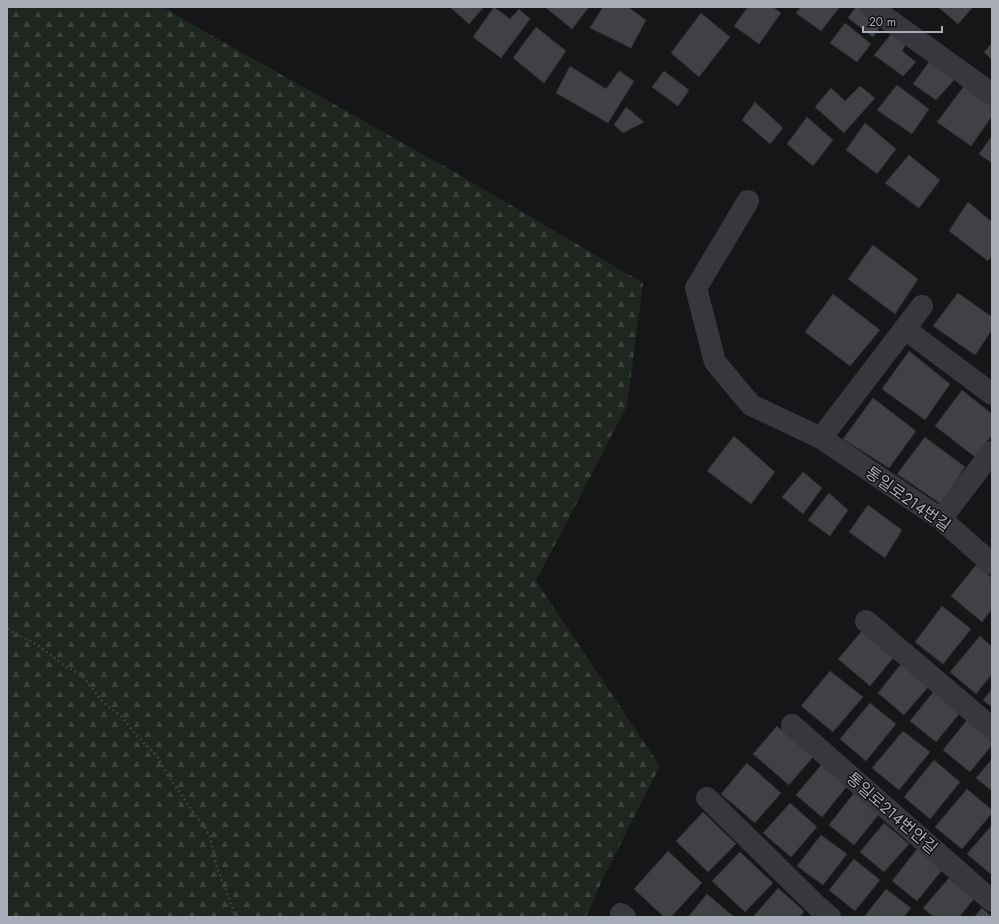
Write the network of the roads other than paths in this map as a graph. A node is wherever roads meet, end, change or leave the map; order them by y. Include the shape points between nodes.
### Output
1 (871, 7) edge
2 (992, 94) edge
3 (748, 201) dead end
4 (922, 306) dead end
5 (905, 329) junction
6 (992, 394) edge
7 (821, 438) junction
8 (992, 452) edge
9 (941, 519) junction
10 (992, 564) edge
11 (866, 621) dead end
12 (792, 725) dead end
13 (992, 728) edge
14 (707, 798) dead end
15 (992, 901) edge
16 (830, 917) edge

1 - 2 street
3 - 7 street, 통일로214번길 via 696,288 715,362 751,405
4 - 5 street
5 - 6 street
5 - 7 street
7 - 9 street, 통일로214번길
8 - 9 street
9 - 10 street, 통일로214번길
11 - 13 street
12 - 15 street, 통일로214번안길
14 - 16 street

